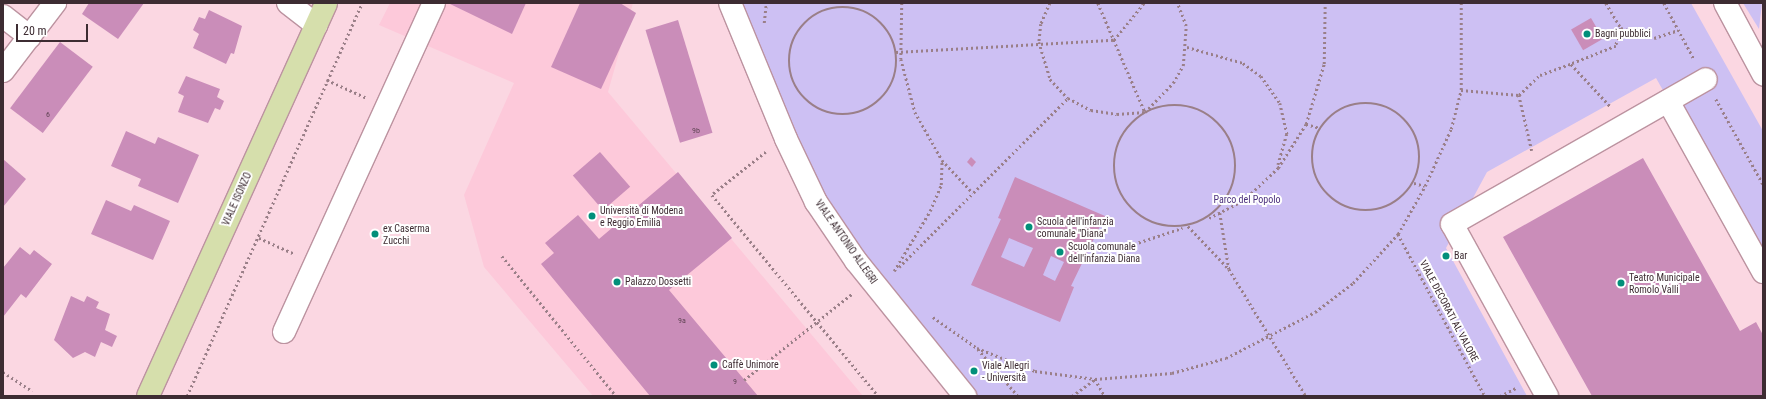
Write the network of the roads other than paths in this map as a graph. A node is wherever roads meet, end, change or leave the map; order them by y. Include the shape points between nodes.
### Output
1 (55, 3) edge
2 (288, 3) edge
3 (326, 3) edge
4 (434, 3) edge
5 (730, 3) edge
6 (1725, 3) edge
7 (3, 16) edge
8 (316, 25) junction
9 (30, 36) junction
10 (3, 72) edge
11 (1763, 74) edge
12 (1706, 79) dead end
13 (1668, 101) junction
14 (1763, 272) edge
15 (284, 332) dead end
16 (159, 372) junction
17 (131, 396) edge
18 (148, 396) edge
19 (965, 396) edge
20 (1546, 396) edge

1 - 9 street
2 - 8 street
3 - 8 main road, VIALE ISONZO
4 - 15 street
5 - 19 street, VIALE ANTONIO ALLEGRI via 786,139 816,202 856,261
6 - 11 street
7 - 9 street
8 - 16 main road, VIALE ISONZO
9 - 10 street
12 - 13 street
13 - 14 street
13 - 20 street via 1452,224
16 - 17 main road
16 - 18 main road, VIALE ISONZO

